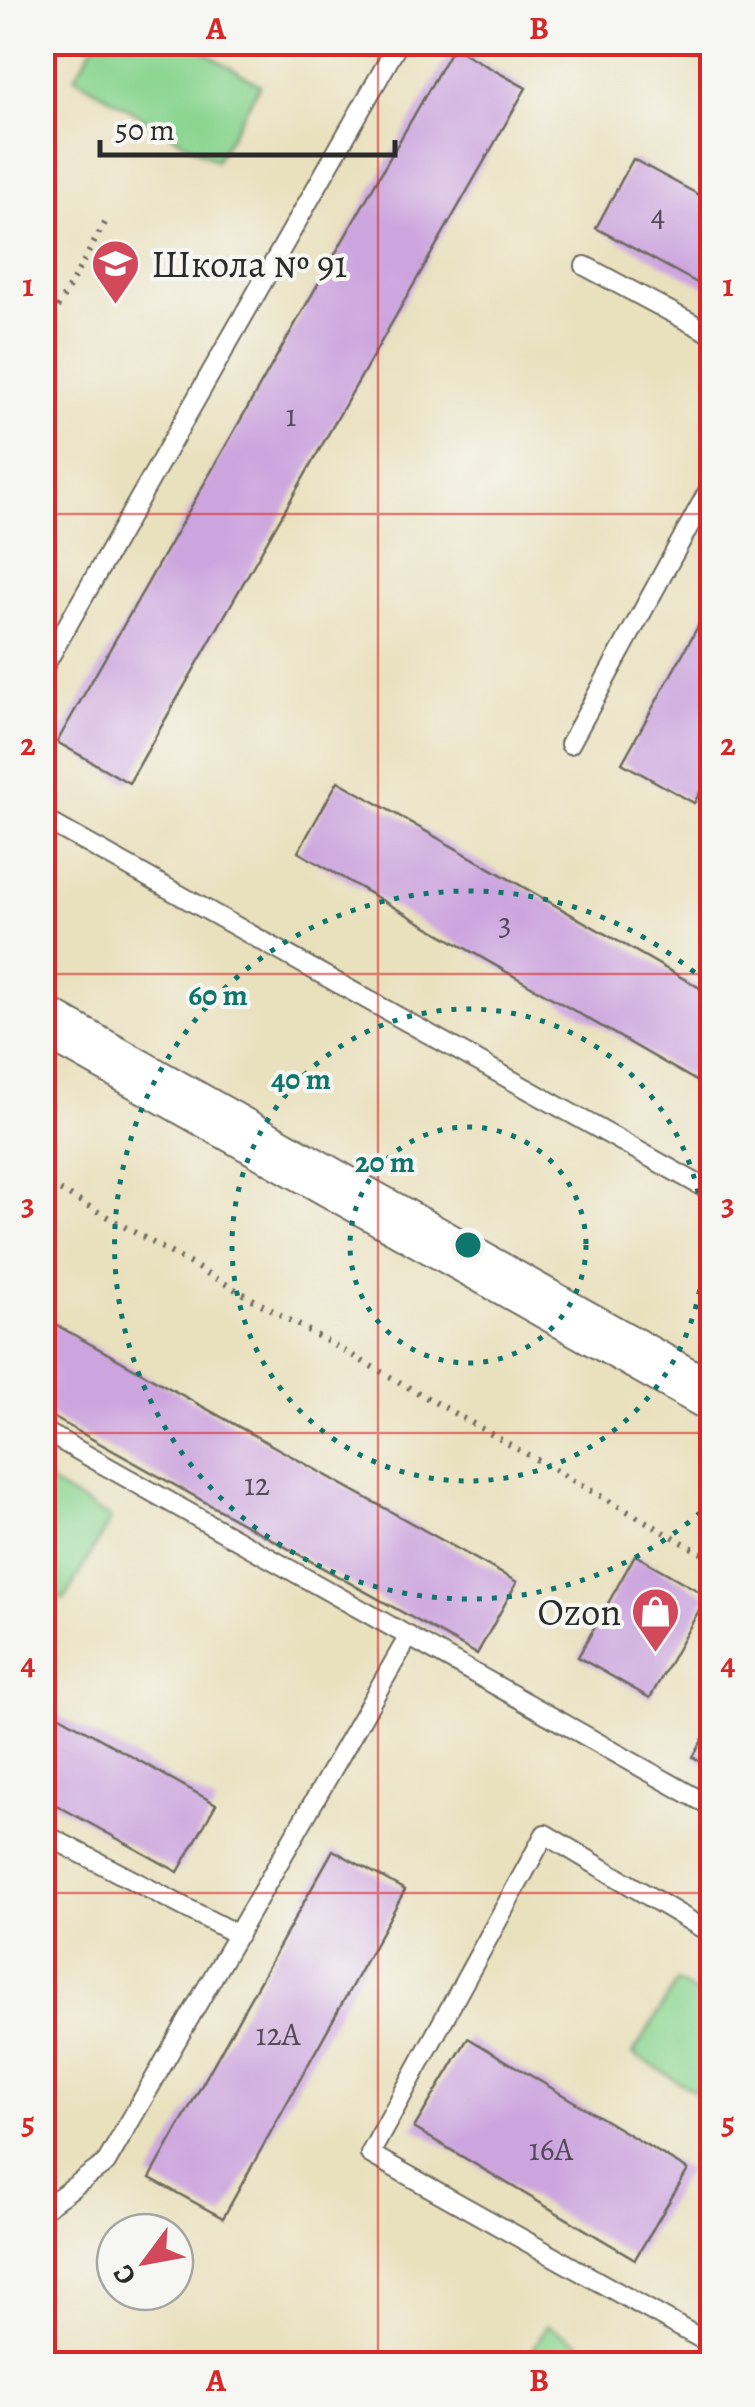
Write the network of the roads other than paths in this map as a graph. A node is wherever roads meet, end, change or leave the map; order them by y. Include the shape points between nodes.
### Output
1 (399, 42) edge
2 (585, 266) dead end
3 (712, 334) edge
4 (712, 484) edge
5 (42, 670) edge
6 (570, 744) dead end
7 (42, 818) edge
8 (42, 1020) edge
9 (712, 1192) edge
10 (712, 1397) edge
11 (42, 1430) edge
12 (409, 1636) junction
13 (712, 1808) edge
14 (42, 1833) edge
15 (712, 1934) edge
16 (238, 1935) junction
17 (42, 2210) edge
18 (712, 2345) edge

1 - 5 lane
2 - 3 lane
4 - 6 lane
7 - 9 lane
8 - 10 main road
11 - 12 lane
12 - 13 lane
12 - 16 lane
14 - 16 lane
15 - 18 lane via 545,1834 370,2154
16 - 17 lane via 106,2162

